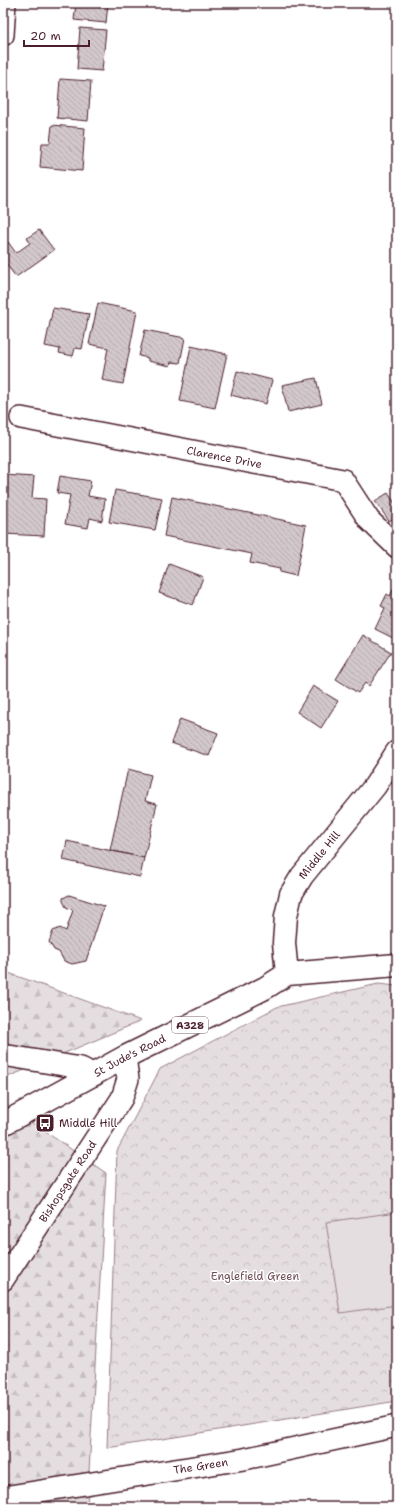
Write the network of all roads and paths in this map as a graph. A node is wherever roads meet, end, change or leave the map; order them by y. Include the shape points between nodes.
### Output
1 (5, 3) edge
2 (3, 35) edge
3 (21, 418) dead end
4 (397, 546) edge
5 (397, 752) edge
6 (397, 965) edge
7 (287, 974) junction
8 (3, 1055) edge
9 (125, 1057) junction
10 (94, 1075) junction
11 (3, 1124) edge
12 (3, 1280) edge
13 (397, 1426) edge
14 (3, 1497) edge

1 - 2 street
3 - 4 street, Clarence Drive via 343,480 369,520
5 - 7 main road, Middle Hill via 375,786 302,876 291,894 284,943
6 - 7 main road, St Jude's Road / A328
7 - 9 main road, St Jude's Road / A328 via 265,988
8 - 10 street via 80,1068
9 - 10 main road, St Jude's Road / A328
9 - 12 street, Bishopsgate Road via 128,1079 122,1098
10 - 11 main road, St Jude's Road / A328
13 - 14 street, The Green via 244,1458

